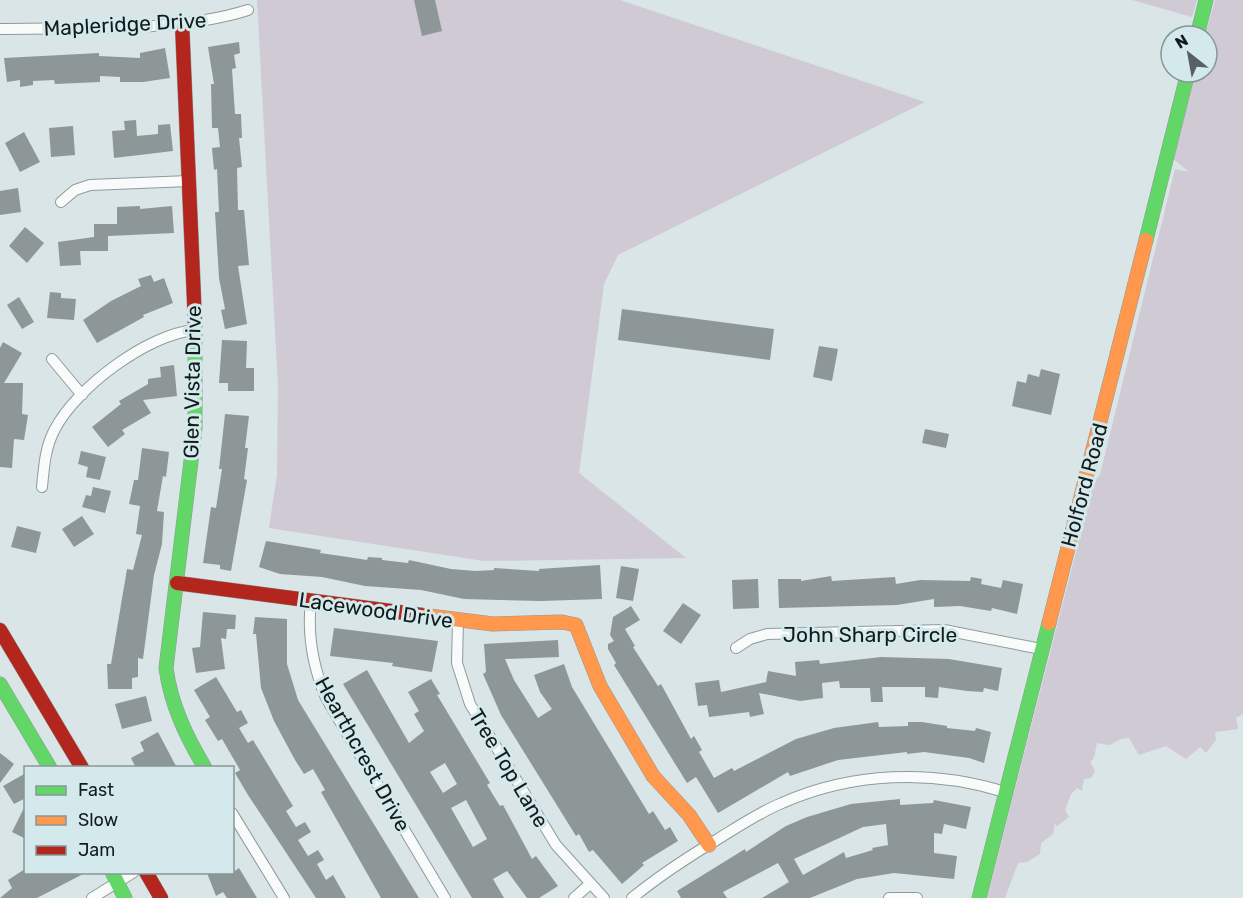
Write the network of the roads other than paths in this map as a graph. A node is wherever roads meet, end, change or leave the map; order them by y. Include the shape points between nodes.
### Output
1 (1206, 0) edge
2 (248, 10) dead end
3 (182, 23) junction
4 (1200, 24) edge
5 (0, 29) edge
6 (1185, 84) edge
7 (189, 181) junction
8 (61, 202) dead end
9 (195, 330) junction
10 (52, 359) dead end
11 (82, 395) junction
12 (42, 487) dead end
13 (177, 583) junction
14 (311, 601) junction
15 (458, 621) junction
16 (0, 630) edge
17 (736, 648) dead end
18 (1041, 650) junction
19 (0, 684) edge
20 (49, 766) edge
21 (81, 766) edge
22 (204, 766) edge
23 (1005, 792) junction
24 (234, 816) edge
25 (709, 844) junction
26 (147, 874) edge
27 (115, 877) edge
28 (590, 884) junction
29 (92, 898) edge
30 (125, 898) edge
31 (161, 898) edge
32 (284, 898) edge
33 (445, 898) edge
34 (574, 898) edge
35 (604, 898) edge
36 (632, 898) edge
37 (889, 898) edge
38 (917, 898) edge
39 (979, 898) edge

1 - 4 street
2 - 3 street, Mapleridge Drive via 217,20
3 - 5 street, Mapleridge Drive
3 - 7 street, Glen Vista Drive
6 - 18 street, Holford Road
7 - 8 street via 90,185 75,190
7 - 9 street, Glen Vista Drive
9 - 11 street via 178,332 141,348
9 - 13 street, Glen Vista Drive via 195,428
10 - 11 street
11 - 12 street via 54,429 45,456
13 - 14 street, Lacewood Drive
13 - 22 street, Glen Vista Drive via 167,685 177,720
14 - 15 street, Lacewood Drive
14 - 33 street, Hearthcrest Drive via 313,662 326,698
15 - 25 street, Lacewood Drive via 576,625 600,686 653,776
15 - 28 street, Tree Top Lane via 457,663 470,704 556,844
16 - 21 street
17 - 18 street, John Sharp Circle via 767,634 944,630
18 - 23 street, Holford Road
19 - 20 street
23 - 25 street via 960,780 923,776 856,781 825,787 780,804
23 - 39 street, Holford Road
24 - 32 street
25 - 36 street
26 - 31 street
27 - 29 street
27 - 30 street
28 - 34 street
28 - 35 street, Tree Top Lane
37 - 38 street

